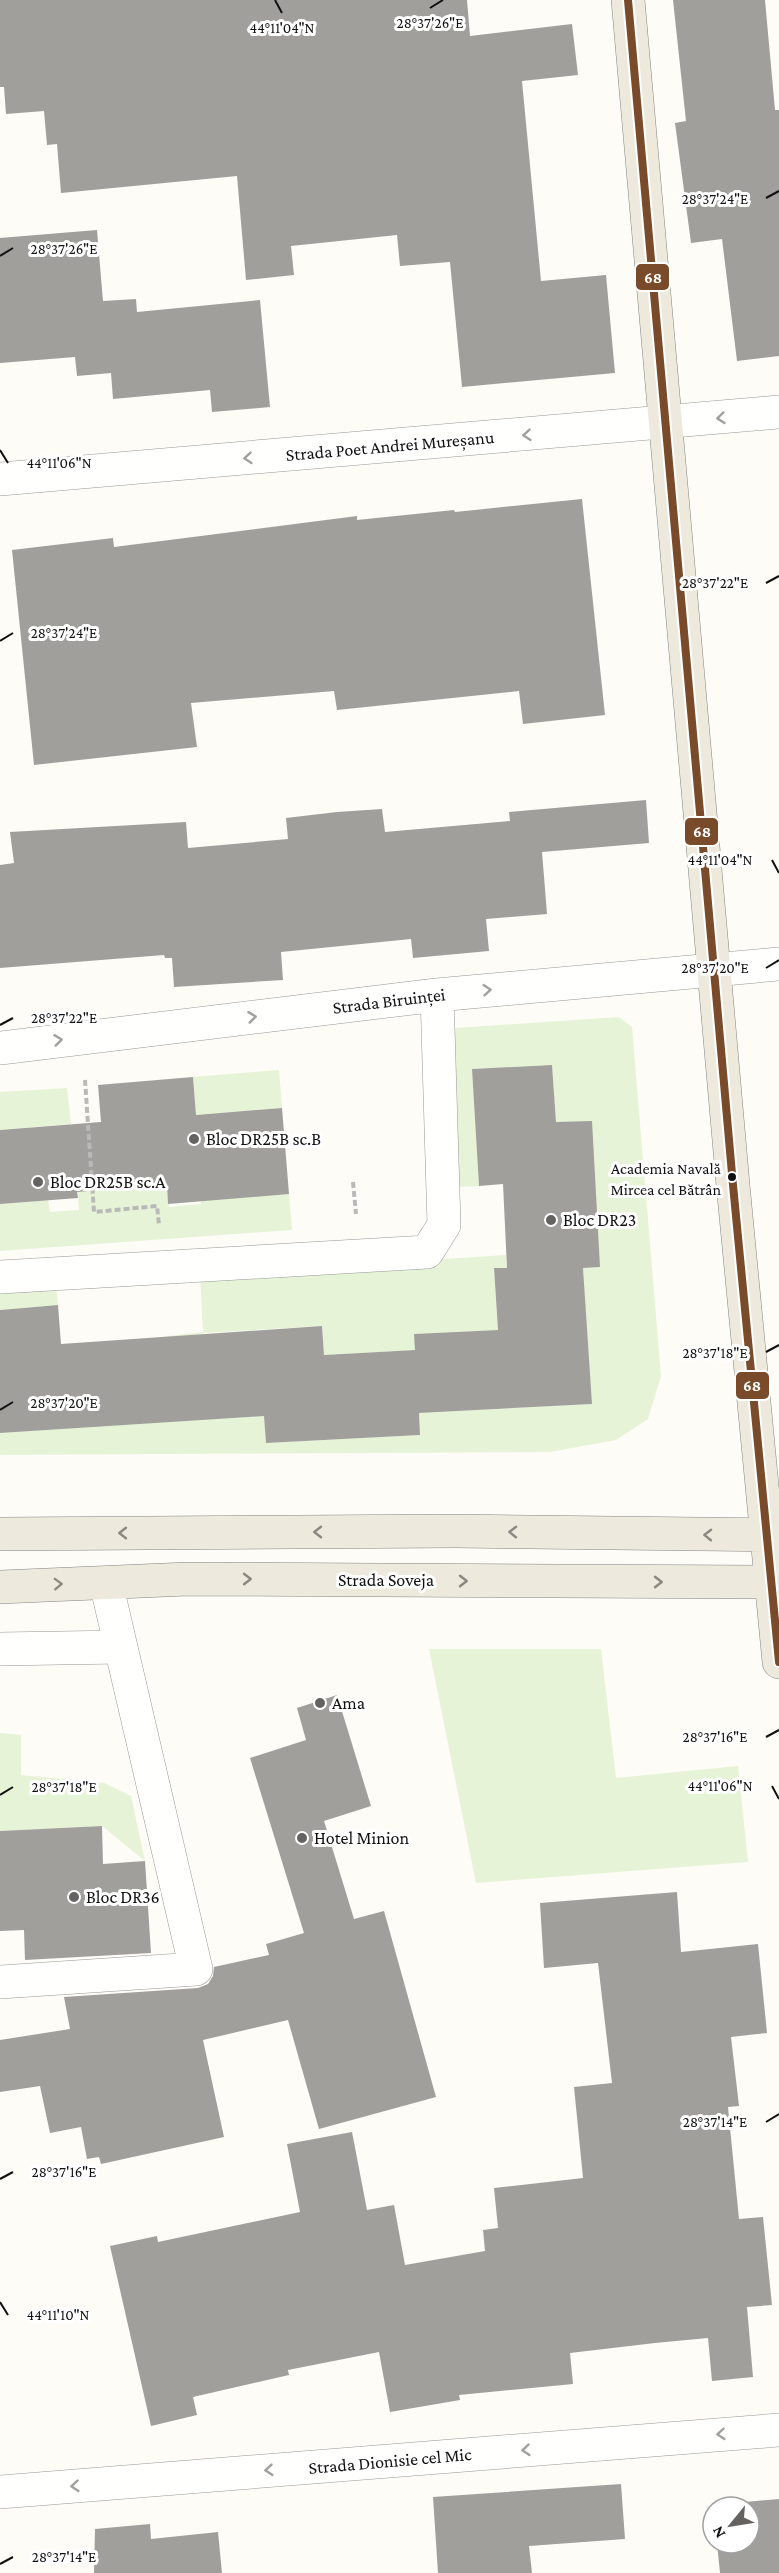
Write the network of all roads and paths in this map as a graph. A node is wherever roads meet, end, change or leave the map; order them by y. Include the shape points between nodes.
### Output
1 (628, 0) edge
2 (779, 412) edge
3 (665, 424) junction
4 (0, 479) edge
5 (779, 964) edge
6 (714, 970) junction
7 (437, 995) junction
8 (82, 1038) junction
9 (0, 1047) edge
10 (191, 1266) junction
11 (0, 1277) edge
12 (0, 1534) edge
13 (773, 1535) edge
14 (106, 1582) junction
15 (775, 1585) edge
16 (0, 1587) edge
17 (121, 1647) junction
18 (0, 1649) edge
19 (779, 1662) edge
20 (0, 1983) edge
21 (779, 2430) edge
22 (0, 2492) edge

1 - 3 main road
2 -> 3 street, Strada Poet Andrei Mureșanu
3 -> 4 street, Strada Poet Andrei Mureșanu
3 - 6 main road
5 - 6 street, Strada Biruinței
7 -> 6 street, Strada Biruinței
6 - 13 main road
8 -> 7 street, Strada Biruinței
7 - 10 street via 444,1225 427,1252
9 -> 8 street, Strada Biruinței
8 - 10 path via 94,1212 157,1206 158,1225 185,1223
10 - 11 street
13 -> 12 main road via 456,1531
13 - 15 main road
14 -> 15 main road, Strada Soveja via 188,1579
16 -> 14 main road, Strada Soveja
14 - 17 street
15 - 19 main road
17 - 18 street
17 - 20 street via 196,1969
21 -> 22 street, Strada Dionisie cel Mic

